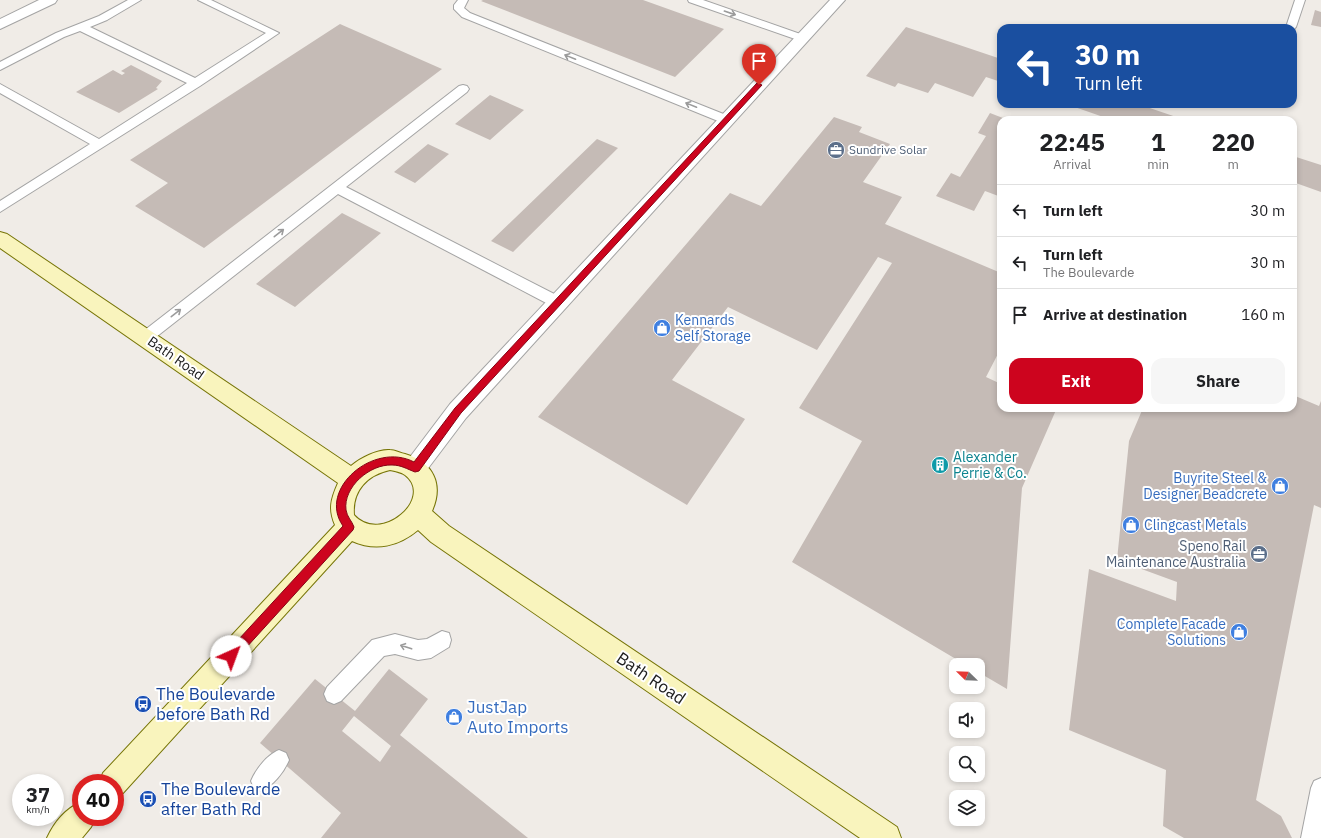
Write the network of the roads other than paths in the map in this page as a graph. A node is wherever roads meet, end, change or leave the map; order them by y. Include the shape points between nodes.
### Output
1 (50, 0) edge
2 (136, 0) edge
3 (203, 0) edge
4 (464, 0) edge
5 (693, 0) edge
6 (838, 0) edge
7 (1300, 0) edge
8 (1292, 24) edge
9 (0, 25) edge
10 (81, 27) junction
11 (802, 38) junction
12 (0, 67) edge
13 (196, 83) junction
14 (0, 88) edge
15 (463, 89) dead end
16 (727, 120) junction
17 (99, 144) junction
18 (337, 188) junction
19 (0, 207) edge
20 (0, 239) edge
21 (557, 302) junction
22 (146, 337) junction
23 (415, 468) junction
24 (352, 480) junction
25 (419, 515) junction
26 (350, 527) junction
27 (442, 640) dead end
28 (334, 694) dead end
29 (279, 760) dead end
30 (121, 774) edge
31 (261, 782) dead end
32 (1321, 788) edge
33 (73, 826) edge
34 (62, 838) edge
35 (886, 838) edge
36 (1312, 838) edge

1 - 9 street
2 - 10 lane
3 - 13 lane via 274,33
16 -> 4 lane via 466,15 459,9
5 -> 11 lane
6 - 11 street
7 - 8 lane
10 - 12 lane via 60,35
10 - 13 lane
11 - 16 street
13 - 17 lane
14 - 17 lane
15 - 18 lane
16 - 21 street
17 - 19 lane
18 - 21 lane
22 -> 18 lane
20 - 22 street, Bath Road
21 - 23 street via 458,411
22 - 24 street, Bath Road
23 - 24 street via 404,462 390,460 363,470
23 - 25 street via 423,477 427,489
24 - 26 street via 342,499 341,509
25 - 26 street via 397,532 384,536 365,535
25 - 35 street, Bath Road via 440,534
26 - 30 street
27 -> 28 lane via 431,648 418,650 395,644 379,647
29 - 31 lane
32 - 36 lane
33 - 34 street

